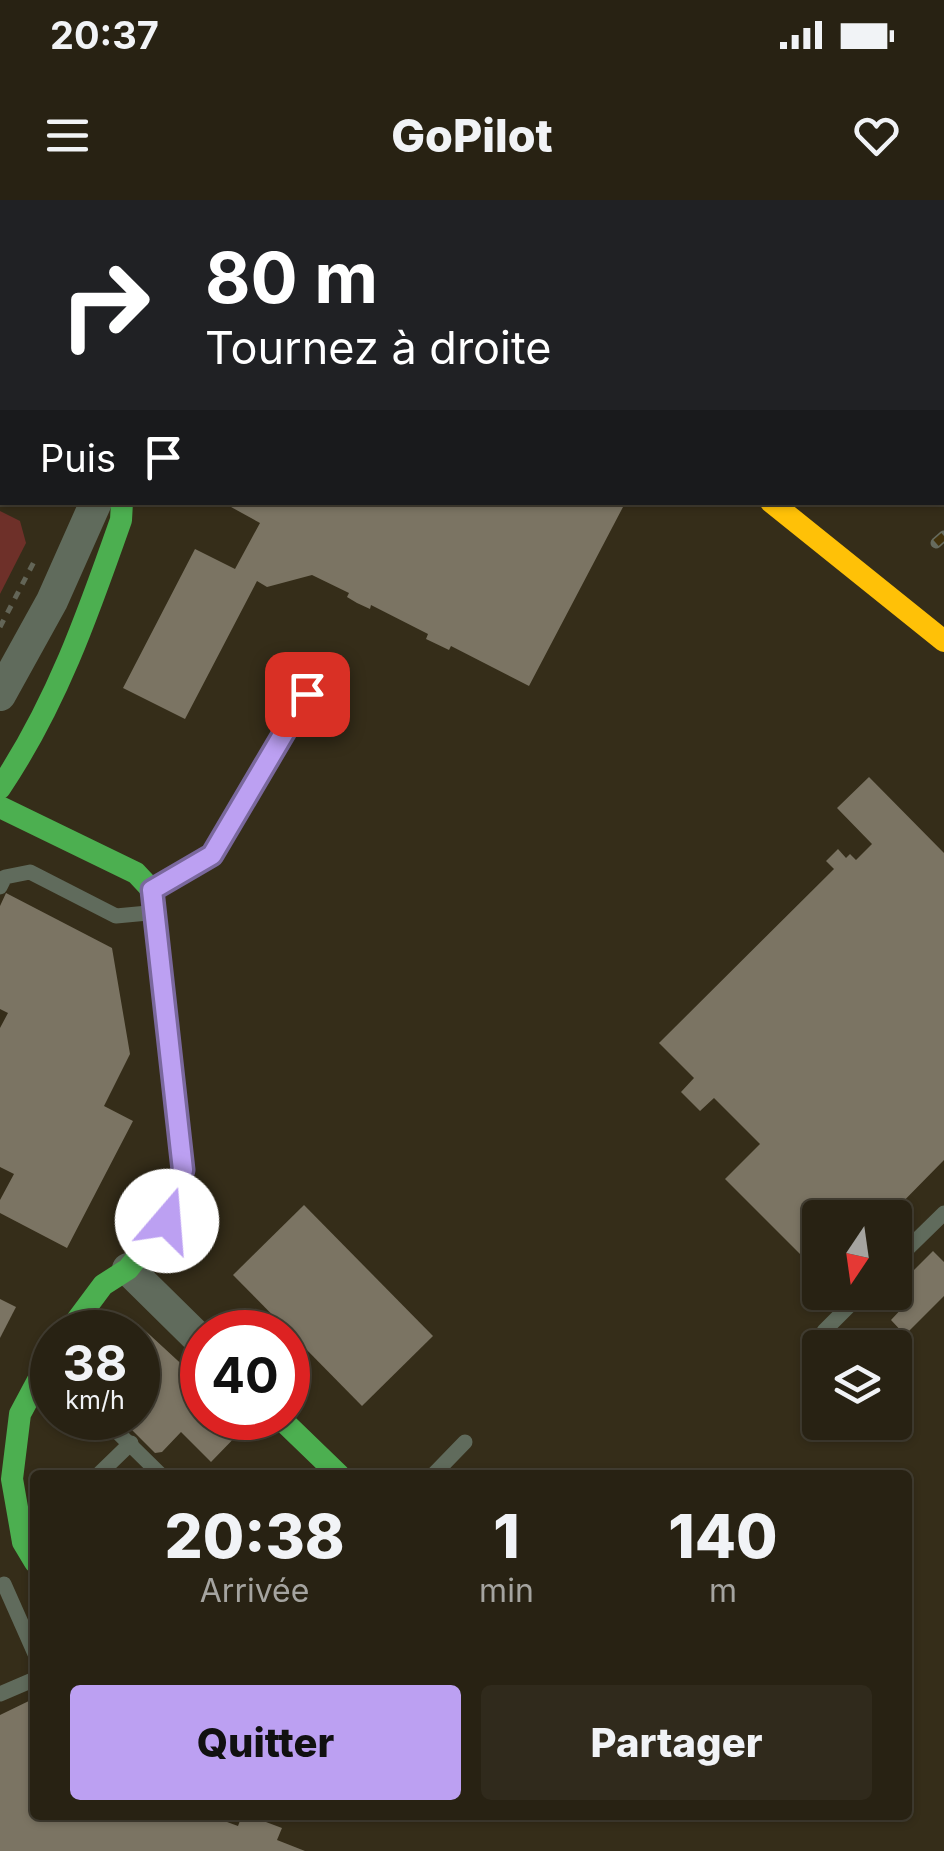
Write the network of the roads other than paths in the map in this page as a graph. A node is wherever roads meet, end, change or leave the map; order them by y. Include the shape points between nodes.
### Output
1 (95, 505) edge
2 (122, 505) edge
3 (775, 505) edge
4 (944, 641) edge
5 (307, 694) dead end
6 (0, 696) edge
7 (0, 788) edge
8 (0, 807) edge
9 (0, 887) edge
10 (153, 901) junction
11 (944, 1213) edge
12 (912, 1244) edge
13 (128, 1269) junction
14 (84, 1310) edge
15 (845, 1310) edge
16 (180, 1320) edge
17 (826, 1330) edge
18 (30, 1397) edge
19 (9, 1432) edge
20 (127, 1440) edge
21 (303, 1440) edge
22 (466, 1442) dead end
23 (130, 1443) junction
24 (103, 1470) edge
25 (156, 1470) edge
26 (334, 1470) edge
27 (438, 1470) edge
28 (30, 1555) edge
29 (30, 1567) edge
30 (2, 1585) edge
31 (30, 1644) edge
32 (30, 1681) edge
33 (0, 1694) edge

1 - 6 street
2 - 7 street via 72,657 25,754
3 - 4 street
5 - 10 lane via 212,855
8 - 10 street via 136,873
9 - 10 lane via 5,878 30,872 116,916
10 - 13 street via 183,1170 167,1221
11 - 12 lane
13 - 14 street via 103,1285
13 - 16 street
15 - 17 lane
18 - 19 street
19 - 28 street
20 - 23 lane
21 - 26 street
22 - 27 lane
23 - 24 lane
23 - 25 lane
29 - 30 lane
30 - 31 lane
32 - 33 lane

